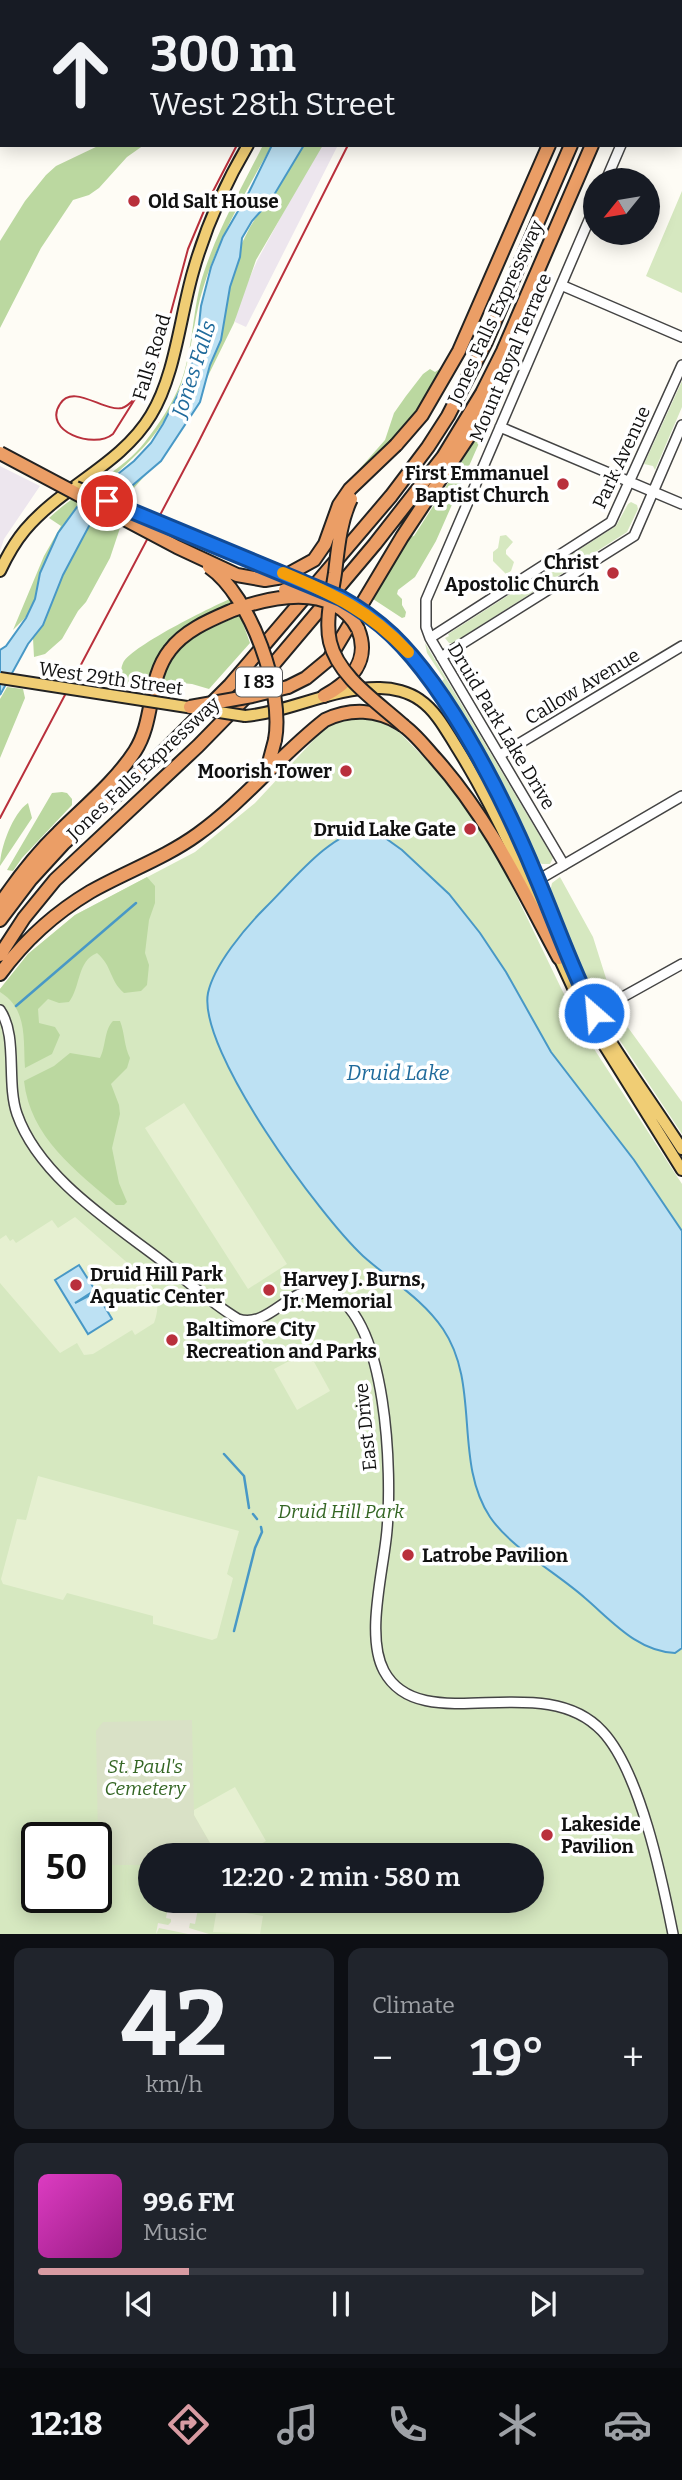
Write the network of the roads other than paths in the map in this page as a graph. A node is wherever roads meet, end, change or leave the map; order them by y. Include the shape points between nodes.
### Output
1 (247, 147) edge
2 (548, 147) edge
3 (561, 147) edge
4 (570, 147) edge
5 (591, 147) edge
6 (620, 147) edge
7 (611, 168) edge
8 (546, 200) junction
9 (583, 234) edge
10 (561, 285) junction
11 (682, 337) edge
12 (503, 351) junction
13 (682, 365) edge
14 (682, 425) edge
15 (500, 427) junction
16 (396, 445) junction
17 (0, 453) edge
18 (630, 482) junction
19 (654, 492) junction
20 (682, 504) edge
21 (177, 547) junction
22 (0, 570) edge
23 (320, 589) junction
24 (426, 600) joint
25 (233, 610) junction
26 (430, 638) junction
27 (682, 646) edge
28 (441, 657) junction
29 (0, 678) edge
30 (324, 696) junction
31 (190, 707) junction
32 (407, 728) junction
33 (500, 755) junction
34 (266, 774) junction
35 (682, 796) edge
36 (564, 865) junction
37 (538, 880) junction
38 (0, 904) edge
39 (0, 920) edge
40 (0, 955) edge
41 (559, 958) junction
42 (682, 964) edge
43 (0, 974) edge
44 (0, 1010) edge
45 (594, 1013) junction
46 (682, 1149) edge
47 (682, 1170) edge
48 (673, 1934) edge

1 - 22 main road, Falls Road via 194,269 167,377 152,414 126,446 35,520
2 - 16 highway via 460,351 422,415
3 - 8 highway
4 - 8 highway, Jones Falls Expressway / I 83
5 - 12 highway, Jones Falls Expressway / I 83
6 - 7 street
8 - 39 highway, Jones Falls Expressway / I 83 via 486,342 448,416 398,486 230,685 50,857
9 - 10 street, Mount Royal Terrace
10 - 11 street
10 - 15 street, Mount Royal Terrace
12 - 31 highway, bridge via 473,430 329,659 288,687
12 - 40 highway, Jones Falls Expressway / I 83 via 443,457 375,544 244,698 55,880
13 - 18 street, Park Avenue
14 - 19 street
15 - 18 street
15 - 24 street, Mount Royal Terrace
16 - 21 highway, bridge via 350,489 319,553 283,577 248,579
16 - 32 highway, bridge via 356,491 346,510 328,626 341,665
17 - 21 highway, bridge
17 - 23 main road, Druid Park Lake Drive, bridge
18 - 19 street
18 - 26 street, Park Avenue via 611,522
19 - 20 street
19 - 28 street via 634,536
21 - 34 highway, bridge via 215,571 246,610 275,695 278,724
23 - 25 highway, bridge via 269,594
23 - 37 main road, Druid Park Lake Drive, bridge via 367,614 422,671 473,749
24 - 26 street, Druid Park Lake Drive
25 - 30 highway, bridge via 281,597 312,597 347,612 363,646 356,671
25 - 38 highway via 187,633 169,650 159,669 146,728 137,747 42,850
26 - 28 street, Druid Park Lake Drive
27 - 33 street, Callow Avenue
28 - 33 street, Druid Park Lake Drive
29 - 31 main road, West 29th Street, bridge
30 - 31 main road, West 29th Street, bridge via 244,716
30 - 41 main road, West 29th Street via 395,689 431,710 485,794
32 - 34 highway, bridge via 368,712 334,716
32 - 41 highway via 469,799
33 - 36 street, Druid Park Lake Drive
34 - 43 highway via 196,836 61,911
35 - 36 street
36 - 37 street
37 - 45 main road, Druid Park Lake Drive via 573,973
41 - 47 main road via 596,1033
42 - 45 street
44 - 48 street, East Drive via 7,1025 11,1091 21,1125 39,1155 87,1202 238,1319 253,1321 300,1293 317,1290 339,1298 353,1312 373,1359 385,1429 388,1515 377,1626 384,1671 396,1686 418,1700 545,1703 569,1708 595,1724 617,1751 635,1793
45 - 46 main road, Druid Park Lake Drive

